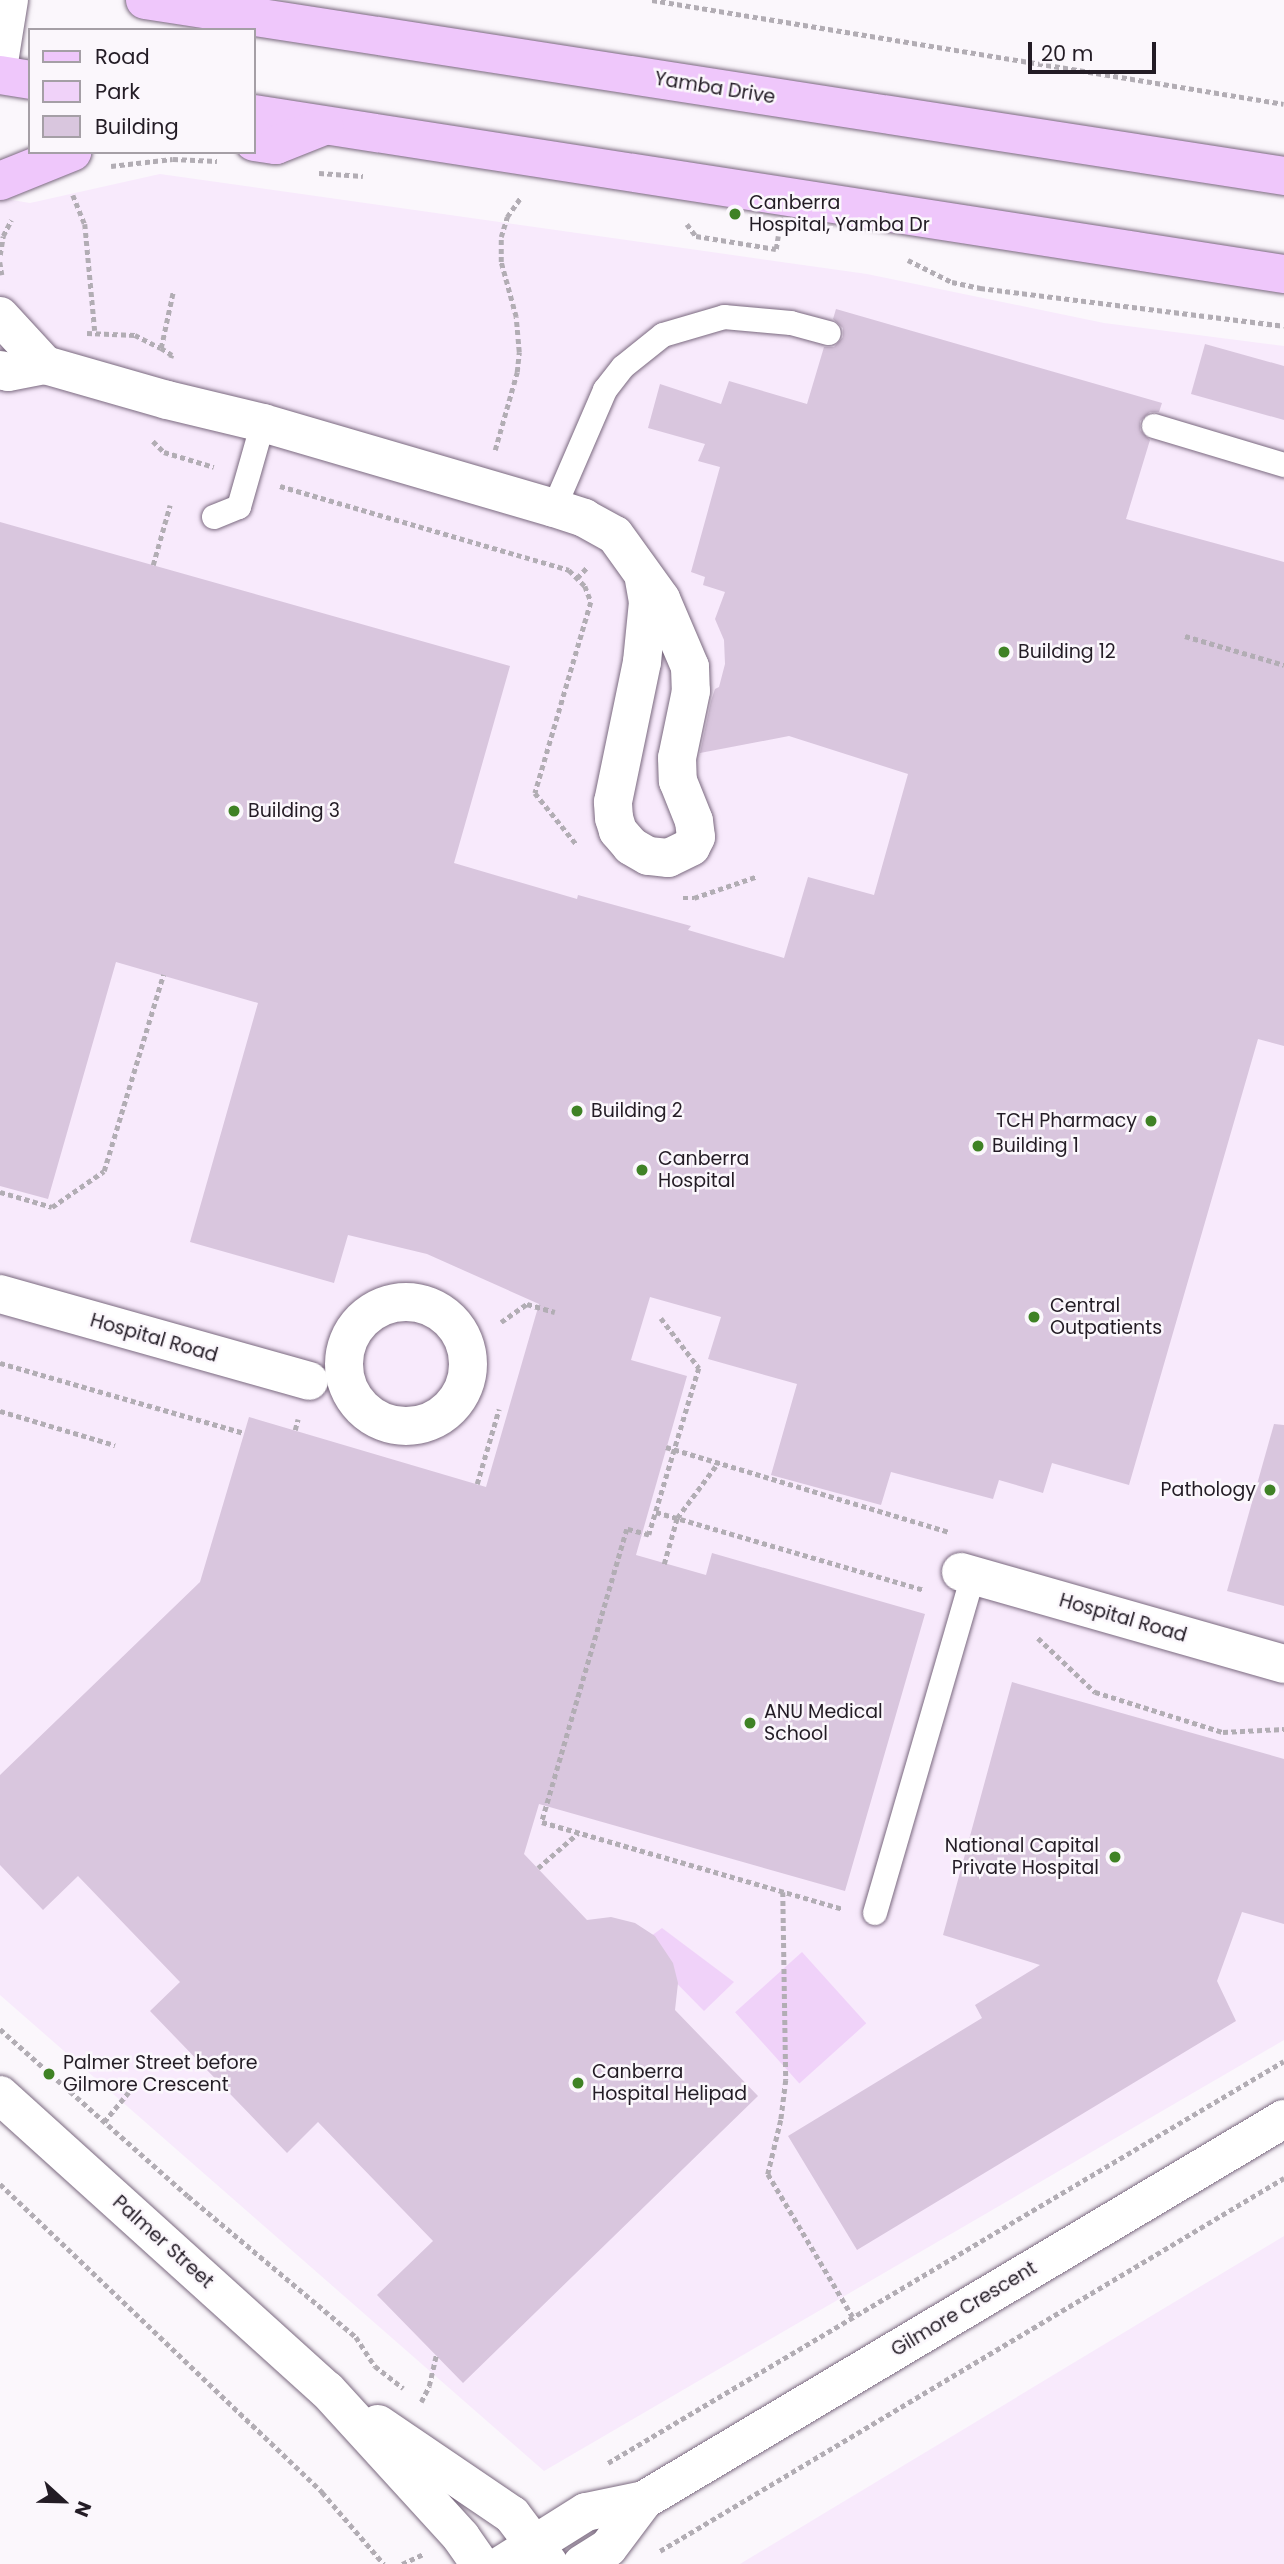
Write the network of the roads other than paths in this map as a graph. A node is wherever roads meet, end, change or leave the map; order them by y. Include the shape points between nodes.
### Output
1 (9, 0) edge
2 (163, 1) edge
3 (0, 56) edge
4 (0, 75) edge
5 (28, 80) edge
6 (256, 114) edge
7 (326, 125) junction
8 (256, 149) edge
9 (67, 154) edge
10 (1284, 176) edge
11 (0, 181) edge
12 (1284, 274) edge
13 (5, 327) edge
14 (828, 333) dead end
15 (45, 365) junction
16 (0, 370) edge
17 (263, 423) junction
18 (1154, 426) dead end
19 (1284, 465) edge
20 (554, 508) junction
21 (214, 517) dead end
22 (644, 579) junction
23 (0, 1294) edge
24 (348, 1343) junction
25 (309, 1381) junction
26 (356, 1402) junction
27 (965, 1561) joint
28 (1284, 1664) edge
29 (874, 1913) dead end
30 (0, 2095) edge
31 (1284, 2119) edge
32 (327, 2390) junction
33 (645, 2500) junction
34 (529, 2558) edge
35 (480, 2564) edge
36 (582, 2564) edge

1 - 3 street
2 - 10 main road, Yamba Drive
4 - 5 main road
6 - 7 main road
7 - 8 main road
7 - 12 main road
9 - 11 main road
13 - 15 street
14 - 20 lane via 791,323 724,317 663,335 623,368 605,390
15 - 16 street
15 - 17 street
17 - 20 street
17 - 21 lane via 239,507
18 - 19 lane
20 - 22 street via 615,535
22 - 22 street via 661,599 690,667 691,691 677,758 678,781 695,836 691,847 668,858 648,856 631,846 614,818 613,802 642,662 648,602
23 - 25 street, Hospital Road
24 - 25 street, Hospital Road
24 - 26 street via 344,1363
24 - 26 street, Hospital Road via 374,1310 414,1302 451,1321 468,1358 459,1397 428,1422 409,1427 389,1424
25 - 26 street, Hospital Road
27 - 28 street, Hospital Road
27 - 29 lane
30 - 32 street, Palmer Street
31 - 33 street, Gilmore Crescent
32 - 34 street, Palmer Street via 512,2515
32 - 35 street, Palmer Street via 461,2537
33 - 34 street, Gilmore Crescent via 586,2512
33 - 36 street, Gilmore Crescent via 608,2547

